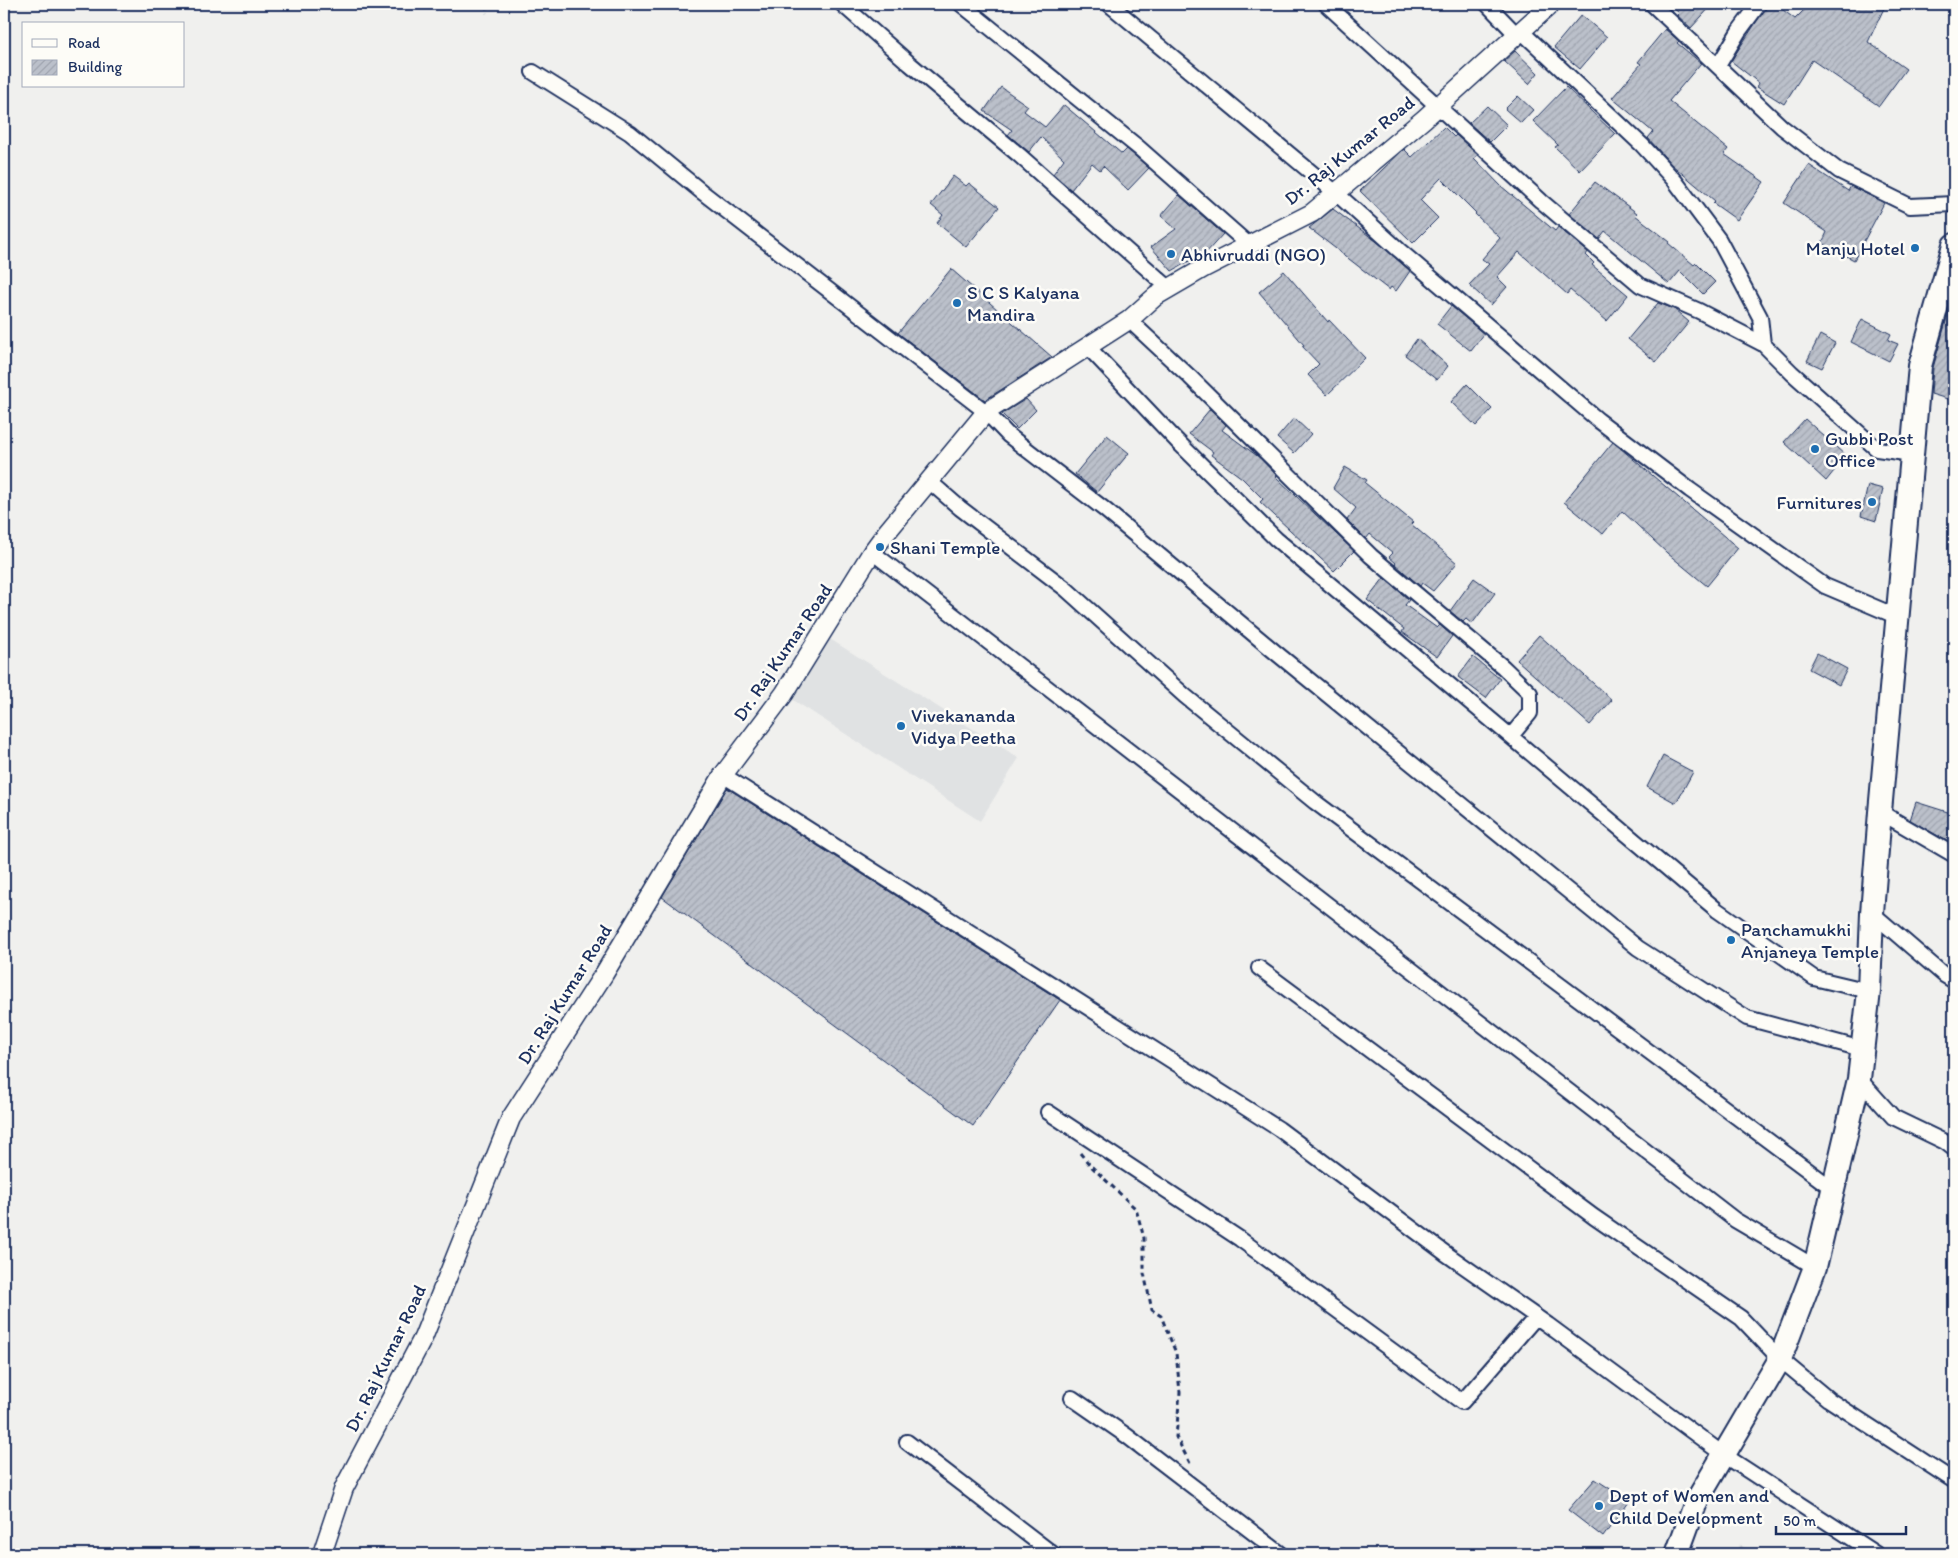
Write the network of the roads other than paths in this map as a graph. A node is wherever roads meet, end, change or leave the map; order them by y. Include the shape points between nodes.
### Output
1 (842, 4) edge
2 (961, 4) edge
3 (1109, 4) edge
4 (1326, 4) edge
5 (1487, 4) edge
6 (1551, 4) edge
7 (1652, 4) edge
8 (1759, 4) edge
9 (1519, 33) junction
10 (1718, 66) junction
11 (533, 72) dead end
12 (1437, 107) junction
13 (1336, 193) junction
14 (1954, 204) edge
15 (1249, 245) junction
16 (1954, 245) edge
17 (1170, 288) junction
18 (1129, 320) junction
19 (1763, 344) junction
20 (1087, 346) junction
21 (986, 412) junction
22 (1912, 454) junction
23 (929, 481) junction
24 (872, 552) junction
25 (1898, 617) junction
26 (1511, 736) junction
27 (723, 775) junction
28 (1880, 812) junction
29 (1954, 855) edge
30 (1872, 913) junction
31 (1260, 968) dead end
32 (1954, 981) edge
33 (1869, 990) junction
34 (1862, 1049) junction
35 (1859, 1079) junction
36 (1048, 1112) dead end
37 (1954, 1149) edge
38 (1833, 1189) junction
39 (1815, 1267) junction
40 (1536, 1317) junction
41 (1780, 1359) junction
42 (1072, 1398) dead end
43 (907, 1442) dead end
44 (1724, 1455) junction
45 (1954, 1481) edge
46 (322, 1554) edge
47 (1053, 1554) edge
48 (1282, 1554) edge
49 (1677, 1554) edge
50 (1876, 1554) edge

1 - 17 street
2 - 15 street via 1138,148
3 - 13 street
4 - 12 street
5 - 9 street
6 - 9 street, Dr. Raj Kumar Road
7 - 10 street
8 - 10 street
9 - 12 street, Dr. Raj Kumar Road
9 - 19 street via 1642,145 1676,181 1724,248 1760,317
10 - 14 street via 1782,126 1839,171 1910,206
11 - 21 street via 630,133
12 - 13 street, Dr. Raj Kumar Road
12 - 19 street via 1640,285
13 - 15 street, Dr. Raj Kumar Road via 1312,212
13 - 25 street via 1598,420 1682,484 1825,586
15 - 17 street, Dr. Raj Kumar Road
16 - 22 main road via 1920,366
17 - 18 street, Dr. Raj Kumar Road
18 - 20 street, Dr. Raj Kumar Road
18 - 26 street via 1371,556 1530,693 1530,714
19 - 22 street via 1877,449
20 - 21 street, Dr. Raj Kumar Road
20 - 26 street via 1276,539
21 - 23 street, Dr. Raj Kumar Road
21 - 34 street via 1008,435 1104,509 1638,948 1747,1018
22 - 25 main road
23 - 24 street, Dr. Raj Kumar Road
23 - 38 street via 1066,589 1185,696 1315,802
24 - 27 street, Dr. Raj Kumar Road via 784,694
24 - 39 street via 1735,1220
25 - 28 main road
26 - 33 street via 1717,910 1814,978
27 - 40 street via 1278,1129
27 - 46 street, Dr. Raj Kumar Road via 604,974 511,1118 423,1338 344,1488
28 - 29 street
28 - 30 main road
30 - 32 street
30 - 33 main road
31 - 41 street via 1594,1217 1741,1318
33 - 34 main road
34 - 35 main road
35 - 37 street via 1893,1117
35 - 38 main road
36 - 40 street via 1240,1239 1462,1402
38 - 39 main road
39 - 41 main road
40 - 44 street
41 - 44 main road
41 - 45 street via 1828,1399
42 - 48 street
43 - 47 street
44 - 49 main road via 1696,1502
44 - 50 street

